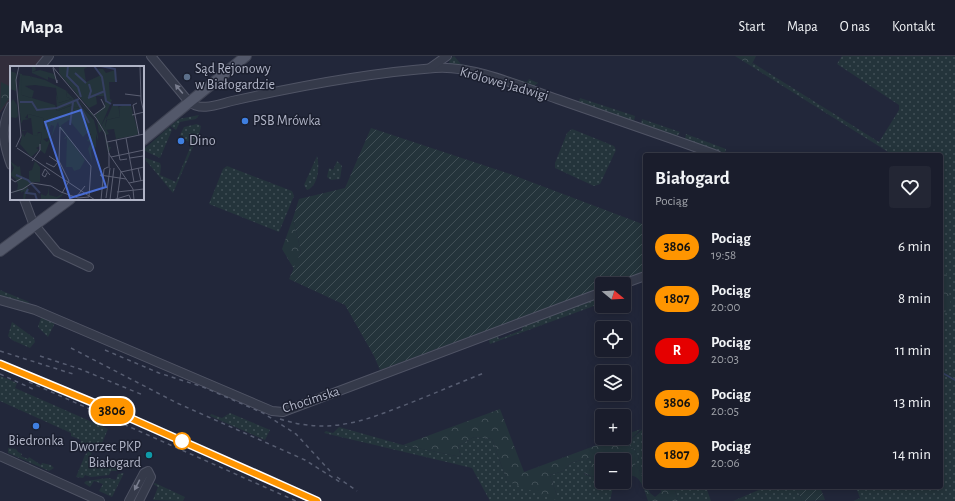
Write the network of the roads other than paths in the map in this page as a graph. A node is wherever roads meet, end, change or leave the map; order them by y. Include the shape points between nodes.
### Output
1 (49, 56) edge
2 (151, 56) edge
3 (246, 56) edge
4 (447, 56) edge
5 (41, 66) edge
6 (446, 68) junction
7 (428, 69) junction
8 (189, 102) junction
9 (10, 108) edge
10 (144, 139) edge
11 (1, 141) edge
12 (711, 153) edge
13 (10, 163) edge
14 (24, 200) edge
15 (69, 200) edge
16 (35, 227) junction
17 (0, 251) edge
18 (88, 267) dead end
19 (643, 277) edge
20 (631, 281) edge
21 (595, 295) edge
22 (0, 300) edge
23 (0, 456) edge
24 (100, 501) edge
25 (129, 501) edge
26 (139, 501) edge

1 - 5 street
8 -> 2 street
3 - 8 main road
4 - 6 street
4 - 7 street
6 - 7 street, Królowej Jadwigi
6 - 12 street, Królowej Jadwigi via 507,82
7 - 8 street, Królowej Jadwigi via 293,88 206,107
8 - 10 main road
9 - 11 street via 2,126
11 - 13 street
14 - 16 street
15 - 16 main road
16 - 17 main road
16 - 18 street via 57,252
19 - 20 street
21 - 22 street, Chocimska via 283,412 273,412 35,310
23 - 24 street
26 -> 25 street via 151,477 148,471 144,473

